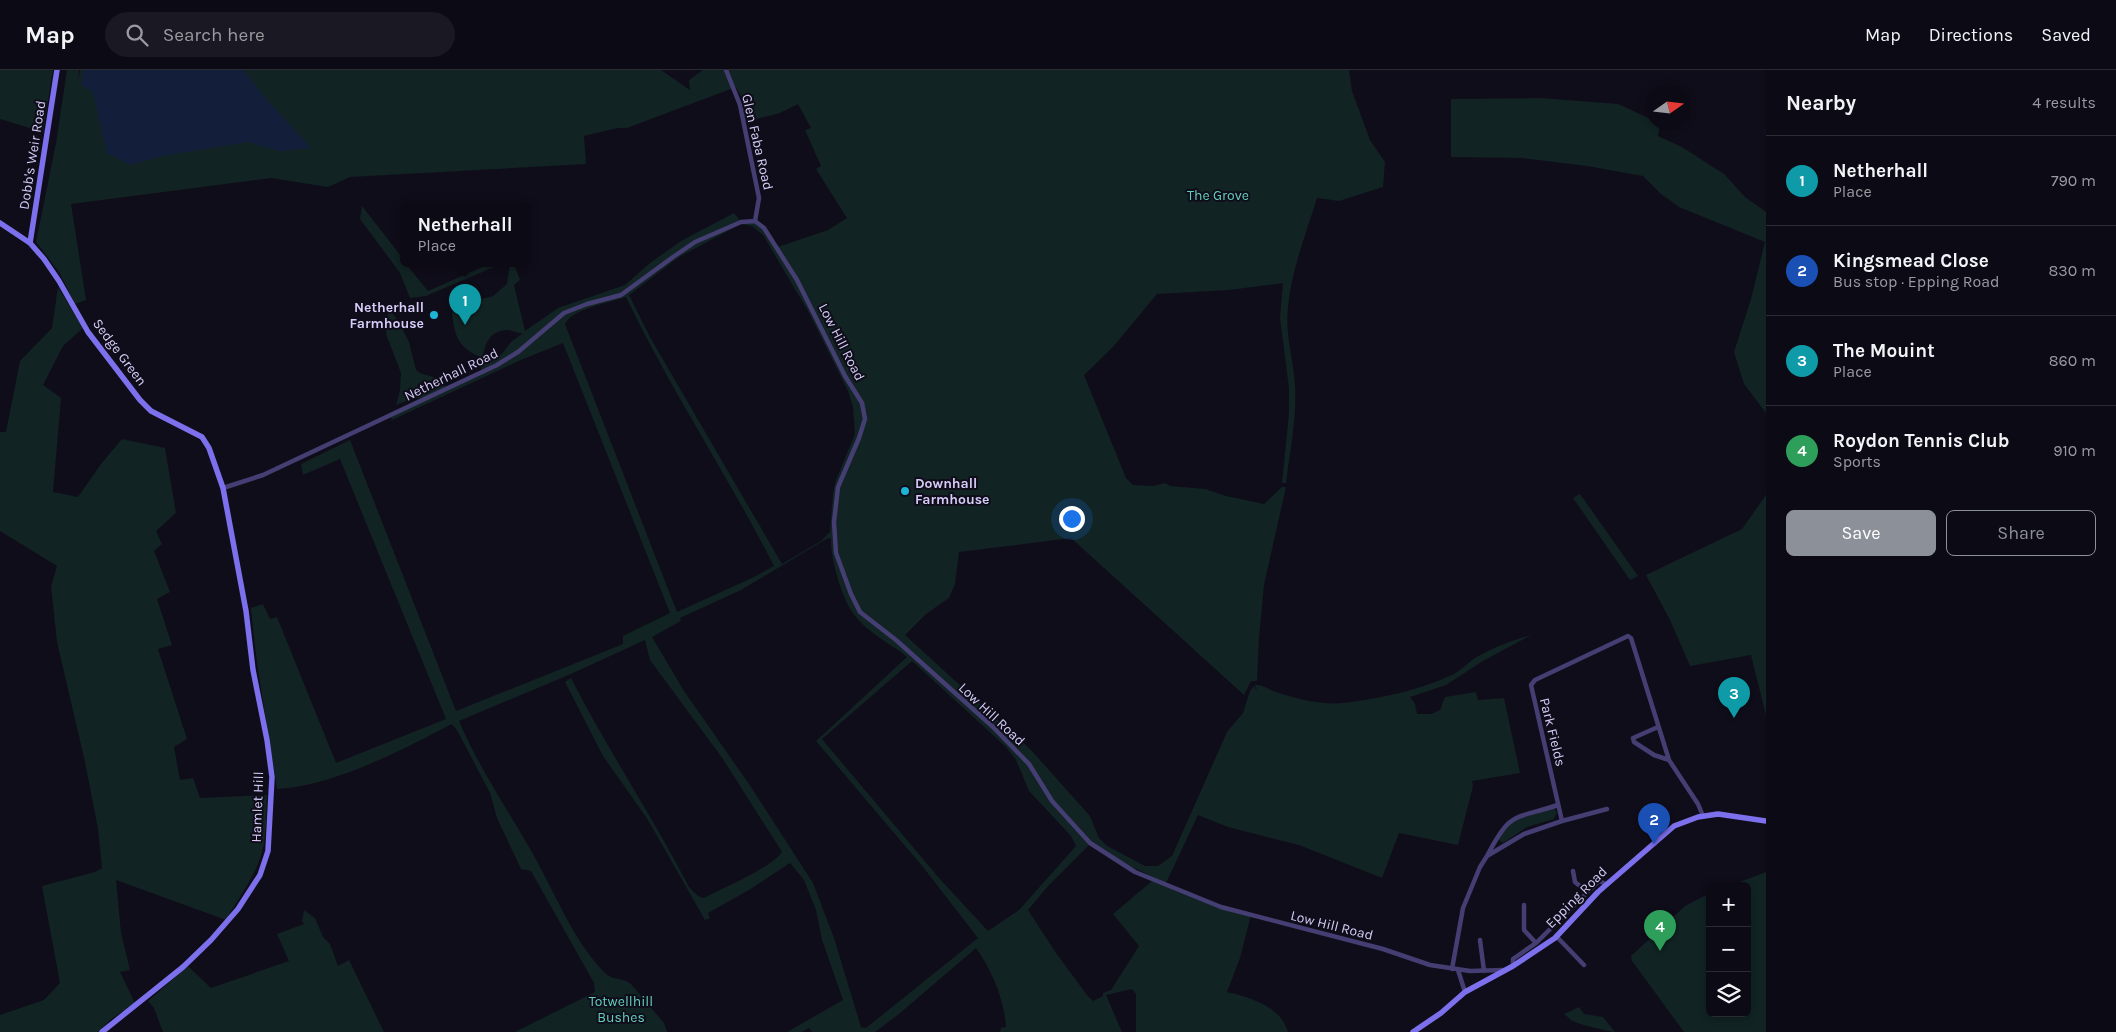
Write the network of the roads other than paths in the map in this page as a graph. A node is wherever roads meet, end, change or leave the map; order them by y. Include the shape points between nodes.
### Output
1 (57, 70) edge
2 (726, 70) edge
3 (755, 221) junction
4 (0, 223) edge
5 (30, 243) junction
6 (223, 488) junction
7 (1658, 727) junction
8 (1668, 760) junction
9 (1558, 805) junction
10 (1607, 809) dead end
11 (1703, 816) junction
12 (1562, 821) junction
13 (1766, 821) edge
14 (1496, 839) junction
15 (1505, 847) junction
16 (1486, 856) junction
17 (1573, 871) dead end
18 (1606, 884) junction
19 (1587, 892) junction
20 (1524, 905) dead end
21 (1556, 936) junction
22 (1480, 940) dead end
23 (1536, 943) junction
24 (1584, 965) dead end
25 (1513, 966) junction
26 (1452, 969) junction
27 (1458, 970) junction
28 (1504, 970) junction
29 (1484, 971) junction
30 (1465, 992) junction
31 (102, 1032) edge
32 (1413, 1032) edge

1 - 5 street, Dobb's Weir Road
2 - 3 street, Glen Faba Road via 740,105 759,198
3 - 6 street, Netherhall Road via 741,222 695,242 621,295 564,313 518,352 497,365 263,475
3 - 26 street, Low Hill Road via 764,228 797,280 862,403 865,419 838,487 834,522 836,553 860,612 993,727 1029,764 1052,801 1090,843 1122,865 1221,907
4 - 5 street, Sedge Green
5 - 6 street, Sedge Green via 59,281 88,332 140,400 152,411 202,437
6 - 31 street, Hamlet Hill via 268,740 272,777 268,851 260,875 238,909 211,940 177,972
7 - 8 street
7 - 8 street via 1636,735 1634,742
7 - 9 street, Park Fields via 1628,636 1535,680 1530,685
8 - 11 street
9 - 12 street, Park Fields
9 - 14 street via 1515,817
10 - 12 street
11 - 13 street, Epping Road via 1725,814
11 - 18 street, Epping Road via 1674,826
12 - 15 street via 1524,834
14 - 15 street
14 - 16 street
15 - 16 street
16 - 26 street via 1462,908
17 - 19 street via 1575,882
18 - 19 street via 1599,881
18 - 21 street, Epping Road
19 - 23 street
20 - 23 street via 1524,930
21 - 24 street
21 - 25 street, Epping Road
22 - 29 street
23 - 25 street via 1513,959
25 - 28 street, Epping Road
26 - 27 street, Low Hill Road
27 - 29 street, Low Hill Road
27 - 30 street
28 - 29 street, Low Hill Road
28 - 30 street, Epping Road
30 - 32 street, Epping Road

